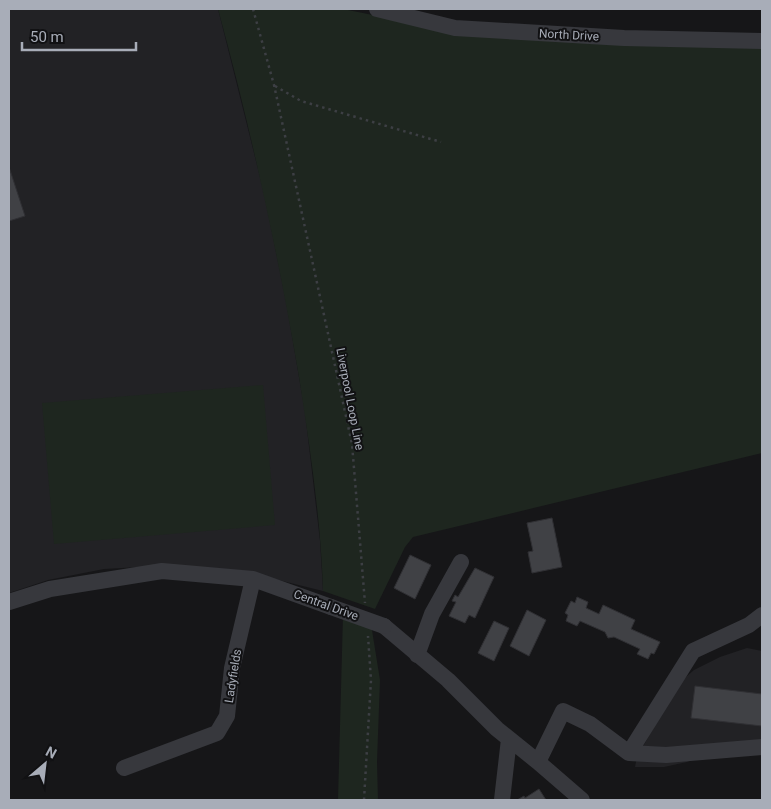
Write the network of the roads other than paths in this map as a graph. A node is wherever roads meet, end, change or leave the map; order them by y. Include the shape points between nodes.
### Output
1 (377, 9) edge
2 (762, 41) edge
3 (461, 562) dead end
4 (253, 579) junction
5 (9, 602) edge
6 (759, 622) edge
7 (417, 655) junction
8 (509, 739) junction
9 (762, 746) edge
10 (629, 753) junction
11 (538, 762) junction
12 (124, 768) dead end
13 (502, 800) edge
14 (582, 800) edge

1 - 2 street, North Drive via 455,28 624,38
3 - 7 street via 432,614
4 - 5 street, Central Drive via 162,571 50,589
4 - 7 street, Central Drive, bridge via 384,626
4 - 12 street, Ladyfields via 232,668 227,716 217,733
6 - 10 street via 692,651
7 - 8 street, Central Drive
8 - 11 street, Central Drive
8 - 13 street
9 - 10 street via 666,755
10 - 11 street via 590,724 563,711
11 - 14 street, Central Drive

